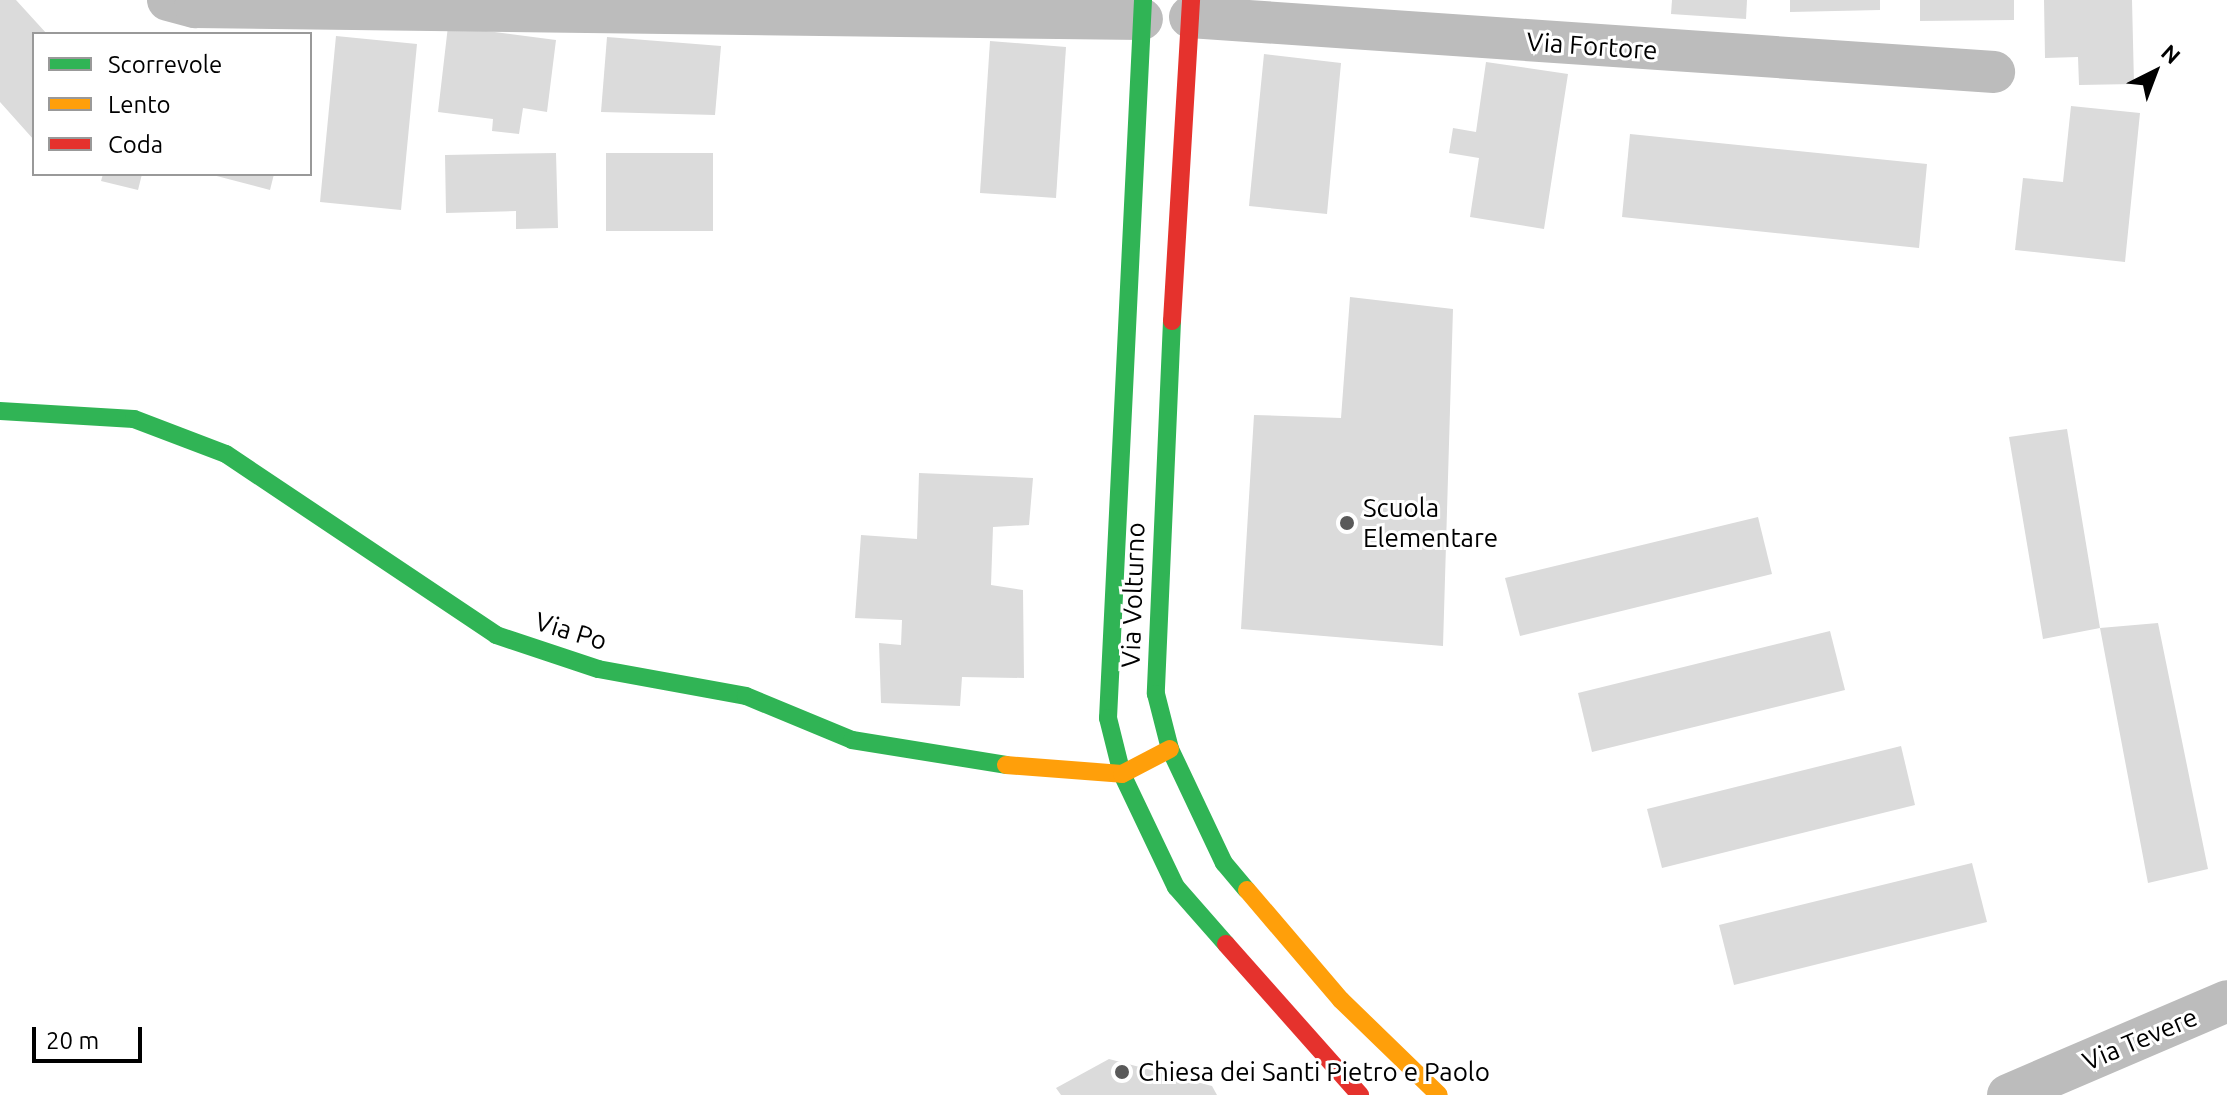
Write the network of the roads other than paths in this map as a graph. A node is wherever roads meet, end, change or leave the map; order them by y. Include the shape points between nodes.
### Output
1 (168, 0) edge
2 (1143, 9) edge
3 (1190, 9) edge
4 (1994, 72) dead end
5 (0, 411) edge
6 (1170, 749) junction
7 (1122, 774) junction
8 (2227, 1001) edge
9 (1360, 1095) edge
10 (1439, 1095) edge
11 (2008, 1095) edge

1 - 2 street via 195,7
2 - 7 street, Via Volturno via 1106,651 1108,718
3 - 4 street, Via Fortore
3 - 6 street, Via Volturno via 1154,627 1156,694
5 - 7 street, Via Po via 134,419 226,454 496,635 598,669 746,696 852,740
6 - 7 street
6 - 10 street, Via Volturno via 1224,863 1260,911
7 - 9 street, Via Volturno via 1145,831 1203,924
8 - 11 street, Via Tevere

